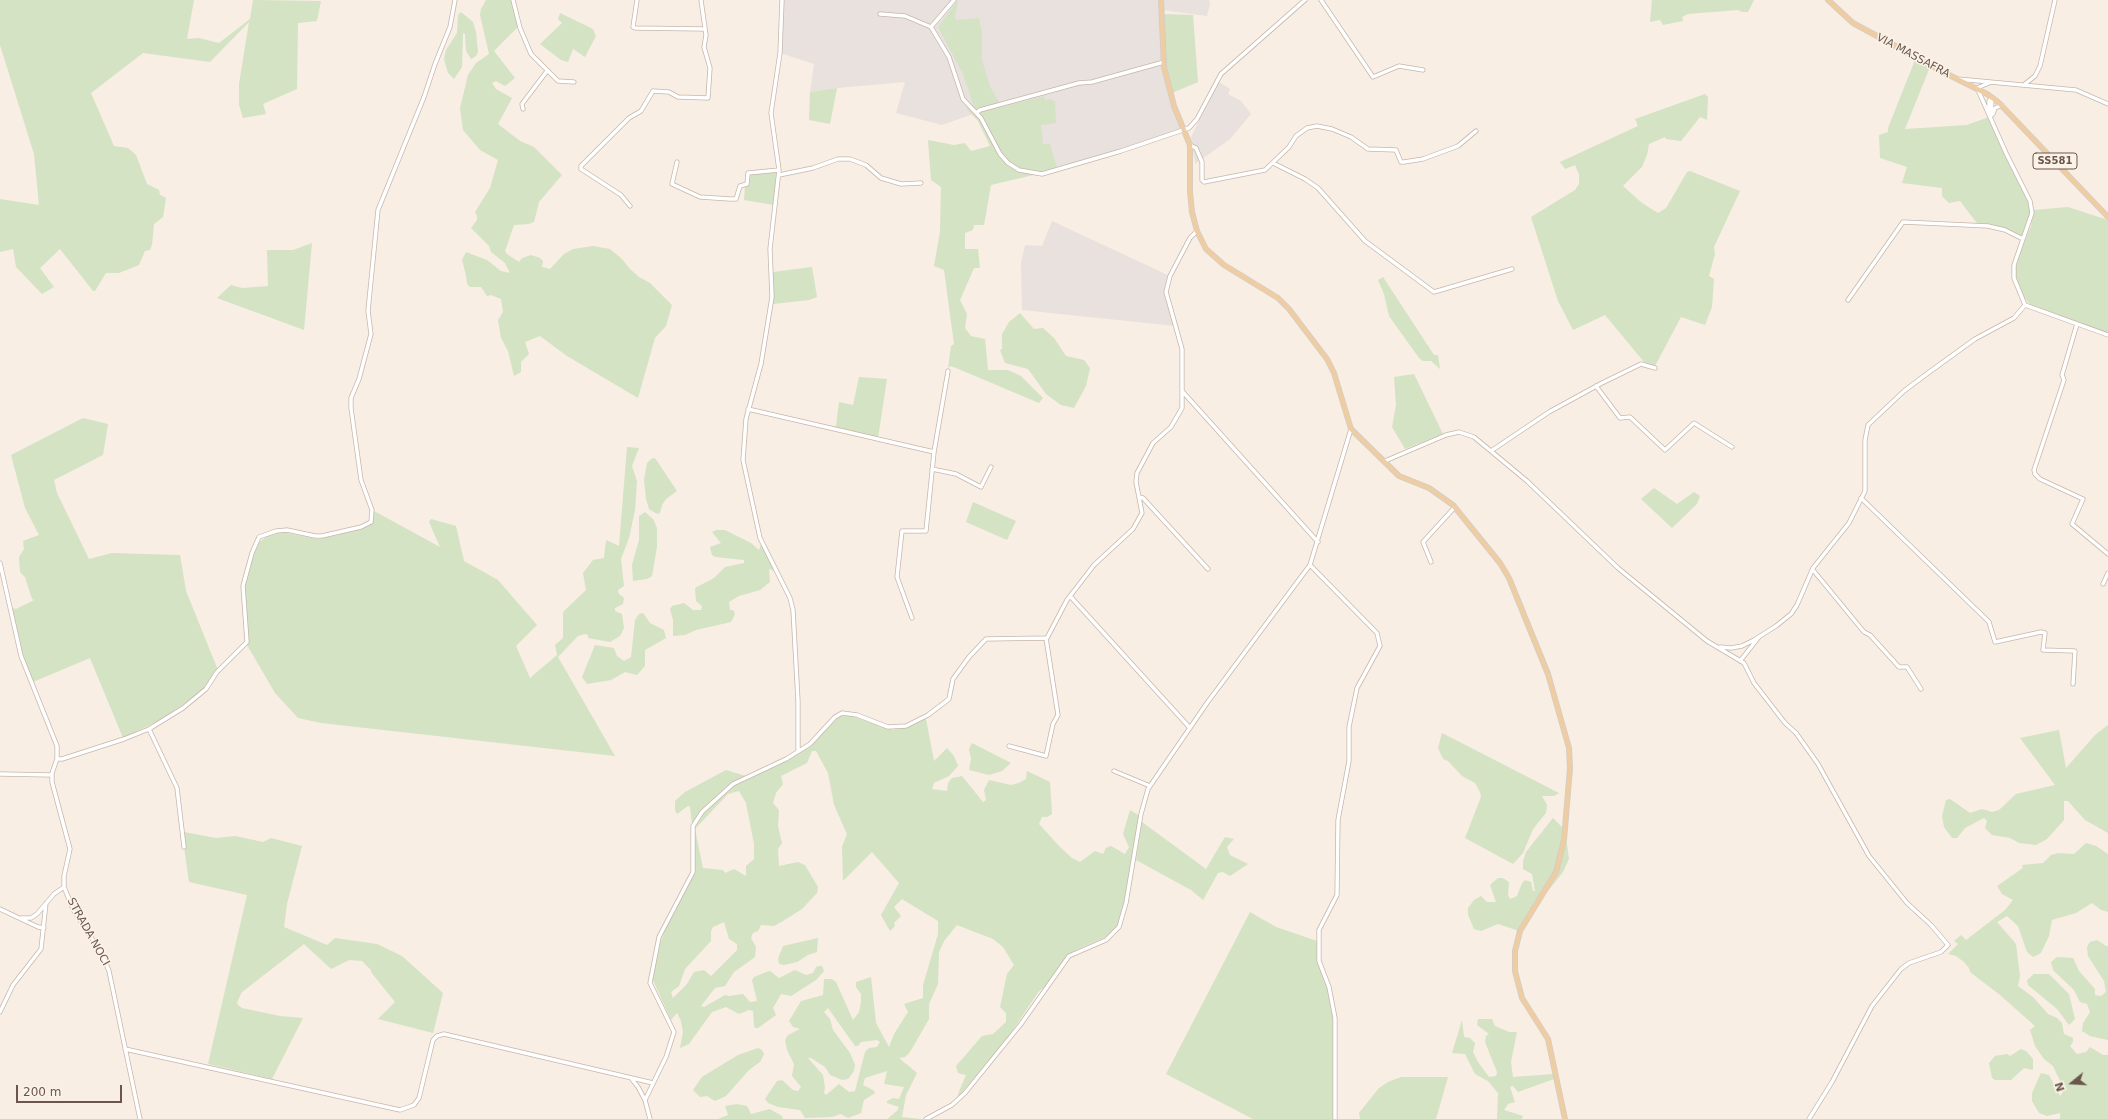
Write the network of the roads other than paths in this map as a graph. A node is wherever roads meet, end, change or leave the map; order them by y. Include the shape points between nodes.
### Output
1 (455, 0) edge
2 (513, 0) edge
3 (637, 0) edge
4 (701, 0) edge
5 (782, 0) edge
6 (954, 0) edge
7 (1161, 0) edge
8 (1304, 0) edge
9 (1321, 0) edge
10 (1828, 0) edge
11 (2055, 0) edge
12 (880, 14) dead end
13 (931, 27) junction
14 (704, 29) junction
15 (1164, 62) junction
16 (1424, 70) dead end
17 (547, 72) junction
18 (1955, 78) junction
19 (1984, 81) junction
20 (574, 82) dead end
21 (1990, 82) junction
22 (2024, 85) junction
23 (1976, 88) junction
24 (1986, 94) junction
25 (1992, 98) junction
26 (2108, 104) edge
27 (2002, 105) junction
28 (523, 109) dead end
29 (976, 113) junction
30 (1990, 114) junction
31 (1992, 121) junction
32 (1184, 129) junction
33 (1476, 132) dead end
34 (1190, 145) junction
35 (677, 162) dead end
36 (1273, 163) junction
37 (779, 170) junction
38 (779, 175) junction
39 (921, 183) dead end
40 (630, 206) dead end
41 (2108, 217) edge
42 (1197, 230) junction
43 (2023, 239) junction
44 (1512, 269) dead end
45 (1848, 300) dead end
46 (2025, 305) junction
47 (2077, 324) junction
48 (2108, 335) edge
49 (1655, 368) dead end
50 (948, 371) dead end
51 (1596, 386) junction
52 (1182, 391) junction
53 (748, 409) junction
54 (1351, 429) junction
55 (1732, 446) dead end
56 (1491, 451) junction
57 (934, 452) junction
58 (1385, 461) junction
59 (992, 467) dead end
60 (932, 469) junction
61 (1139, 497) junction
62 (1861, 498) junction
63 (1455, 507) junction
64 (1318, 542) junction
65 (2108, 554) edge
66 (1431, 562) dead end
67 (0, 563) edge
68 (1310, 565) junction
69 (1208, 569) dead end
70 (1813, 570) junction
71 (2108, 573) edge
72 (2103, 584) dead end
73 (1070, 596) junction
74 (912, 618) dead end
75 (1761, 635) junction
76 (1046, 638) junction
77 (1719, 647) junction
78 (1740, 661) junction
79 (2073, 684) dead end
80 (1921, 689) dead end
81 (1190, 728) junction
82 (149, 729) junction
83 (1009, 746) dead end
84 (798, 751) junction
85 (57, 759) junction
86 (1114, 771) dead end
87 (0, 774) edge
88 (52, 775) junction
89 (1150, 786) junction
90 (184, 847) dead end
91 (64, 887) junction
92 (46, 903) junction
93 (0, 909) edge
94 (21, 918) junction
95 (44, 928) junction
96 (0, 1012) edge
97 (125, 1049) junction
98 (631, 1078) junction
99 (653, 1083) junction
100 (645, 1100) junction
101 (140, 1119) edge
102 (650, 1119) edge
103 (926, 1119) edge
104 (1335, 1119) edge
105 (1565, 1119) edge
106 (1809, 1119) edge

1 - 82 street via 450,27 378,210 368,311 371,334 351,398 361,480 372,510 370,522 361,527 322,536 281,530 259,537 243,586 247,642 217,672 201,693 183,708
2 - 17 street via 531,54
3 - 14 street via 633,27 635,28
4 - 14 street
5 - 37 street via 780,53 771,113
6 - 13 street
7 - 15 main road
8 - 32 street via 1221,74 1197,119 1189,128
9 - 16 street via 1373,77 1399,66
10 - 18 main road, VIA MASSAFRA / SS581 via 1853,23
11 - 22 street via 2040,66
12 - 13 street via 906,16
13 - 29 street via 949,57 963,99
14 - 40 street via 704,47 710,68 708,98 678,96 653,90 641,111 631,116 581,166 580,169 621,194
15 - 29 street
15 - 32 main road via 1174,106
17 - 20 street via 558,80
17 - 28 street via 522,104
18 - 19 street
18 - 23 main road, VIA MASSAFRA / SS581
19 - 21 street
19 - 23 street
21 - 22 street
21 - 23 street
21 - 24 street via 1986,87
22 - 26 street via 2076,90
23 - 24 main road, VIA MASSAFRA / SS581
23 - 30 street
24 - 25 main road, VIA MASSAFRA / SS581
25 - 27 main road, VIA MASSAFRA / SS581
25 - 30 street via 1988,104
25 - 31 street
27 - 31 street via 1994,110
27 - 41 main road, SS581
29 - 32 street via 1008,163 1019,170 1034,174 1042,174 1121,151
30 - 31 street
31 - 43 street via 2030,201 2032,213
32 - 34 main road
33 - 36 street via 1451,149 1423,159 1401,162 1396,150 1368,150 1351,137 1317,126 1308,128 1296,136
34 - 36 street via 1196,148 1202,162 1204,182 1265,170
34 - 42 main road via 1190,192
35 - 37 street via 672,184 700,197 736,199 740,186 747,184 748,173
36 - 44 street via 1306,178 1318,188 1364,241 1434,292
37 - 38 street
38 - 39 street via 813,168 838,159 850,159 866,165 881,178 901,184
38 - 53 street via 770,249 772,297 761,364
42 - 52 street via 1190,238 1166,292 1182,349
42 - 54 main road via 1206,249 1214,257 1278,298 1289,309 1327,359 1334,373
43 - 45 street via 2005,230 1988,226 1903,222
43 - 46 street via 2014,265 2014,278
46 - 47 street
46 - 62 street via 2014,318 1975,339 1928,372 1868,425 1865,440 1865,491
47 - 48 street
47 - 65 street via 2062,375 2064,380 2034,470 2040,479 2083,499 2072,524
49 - 51 street via 1641,364
50 - 57 street
51 - 55 street via 1620,418 1630,417 1665,450 1694,423
51 - 56 street via 1549,412
52 - 61 street via 1182,408 1172,427 1153,443 1137,473
52 - 64 street
53 - 57 street
53 - 84 street via 744,431 744,460 760,538 790,598 793,610 798,694
54 - 58 main road
54 - 64 street
56 - 58 street via 1474,437 1460,432 1430,441
56 - 77 street via 1618,568 1707,641
57 - 60 street
58 - 63 main road via 1398,476 1429,488
59 - 60 street via 981,487 956,474
60 - 74 street via 926,531 902,531 897,577
61 - 69 street via 1143,498
61 - 73 street via 1142,513 1133,529 1094,565
62 - 70 street via 1849,523
62 - 79 street via 1989,622 1995,642 2041,632 2044,634 2043,650 2075,651
63 - 66 street via 1423,542
63 - 105 main road via 1509,578 1548,674 1569,748 1570,768 1562,854 1556,872 1520,931 1514,962 1522,998 1548,1039
64 - 68 street
67 - 85 street, STRADA NOCI via 21,656 57,746
68 - 81 street
68 - 104 street via 1377,633 1380,646 1357,688 1349,727 1349,761 1338,820 1337,895 1319,930 1319,961 1329,987 1335,1018
70 - 75 street via 1791,614
70 - 80 street via 1864,632 1870,635 1899,667 1907,667
71 - 72 street
73 - 76 street
73 - 81 street
75 - 77 street via 1742,646
75 - 78 street
76 - 83 street via 1058,715 1053,724 1046,756
76 - 84 street via 986,639 969,656 953,679 949,699 928,716 906,726 888,727 842,713 834,717 810,744
77 - 78 street
78 - 106 street via 1744,663 1754,683 1818,764 1869,856 1907,903 1948,945 1940,952 1909,963 1901,969 1872,1006 1832,1082
81 - 89 street
82 - 85 street
82 - 90 street via 176,788
84 - 99 street via 733,784 702,812 693,826 693,872 659,937 650,983 674,1032 666,1057
85 - 88 street, STRADA NOCI
86 - 89 street
87 - 88 street
88 - 91 street, STRADA NOCI via 54,792 70,849
89 - 103 street via 1141,814 1126,903 1119,927 1106,940 1069,956 1021,1024 965,1093 952,1106
91 - 92 street
91 - 97 street, STRADA NOCI via 74,911 102,954 109,971
92 - 94 street via 31,918
92 - 95 street
93 - 94 street
94 - 95 street
95 - 96 street via 41,949 13,985
97 - 98 street via 400,1110 414,1105 419,1098 433,1040 444,1034
97 - 101 street, STRADA NOCI
98 - 99 street
98 - 100 street
99 - 100 street
100 - 102 street

